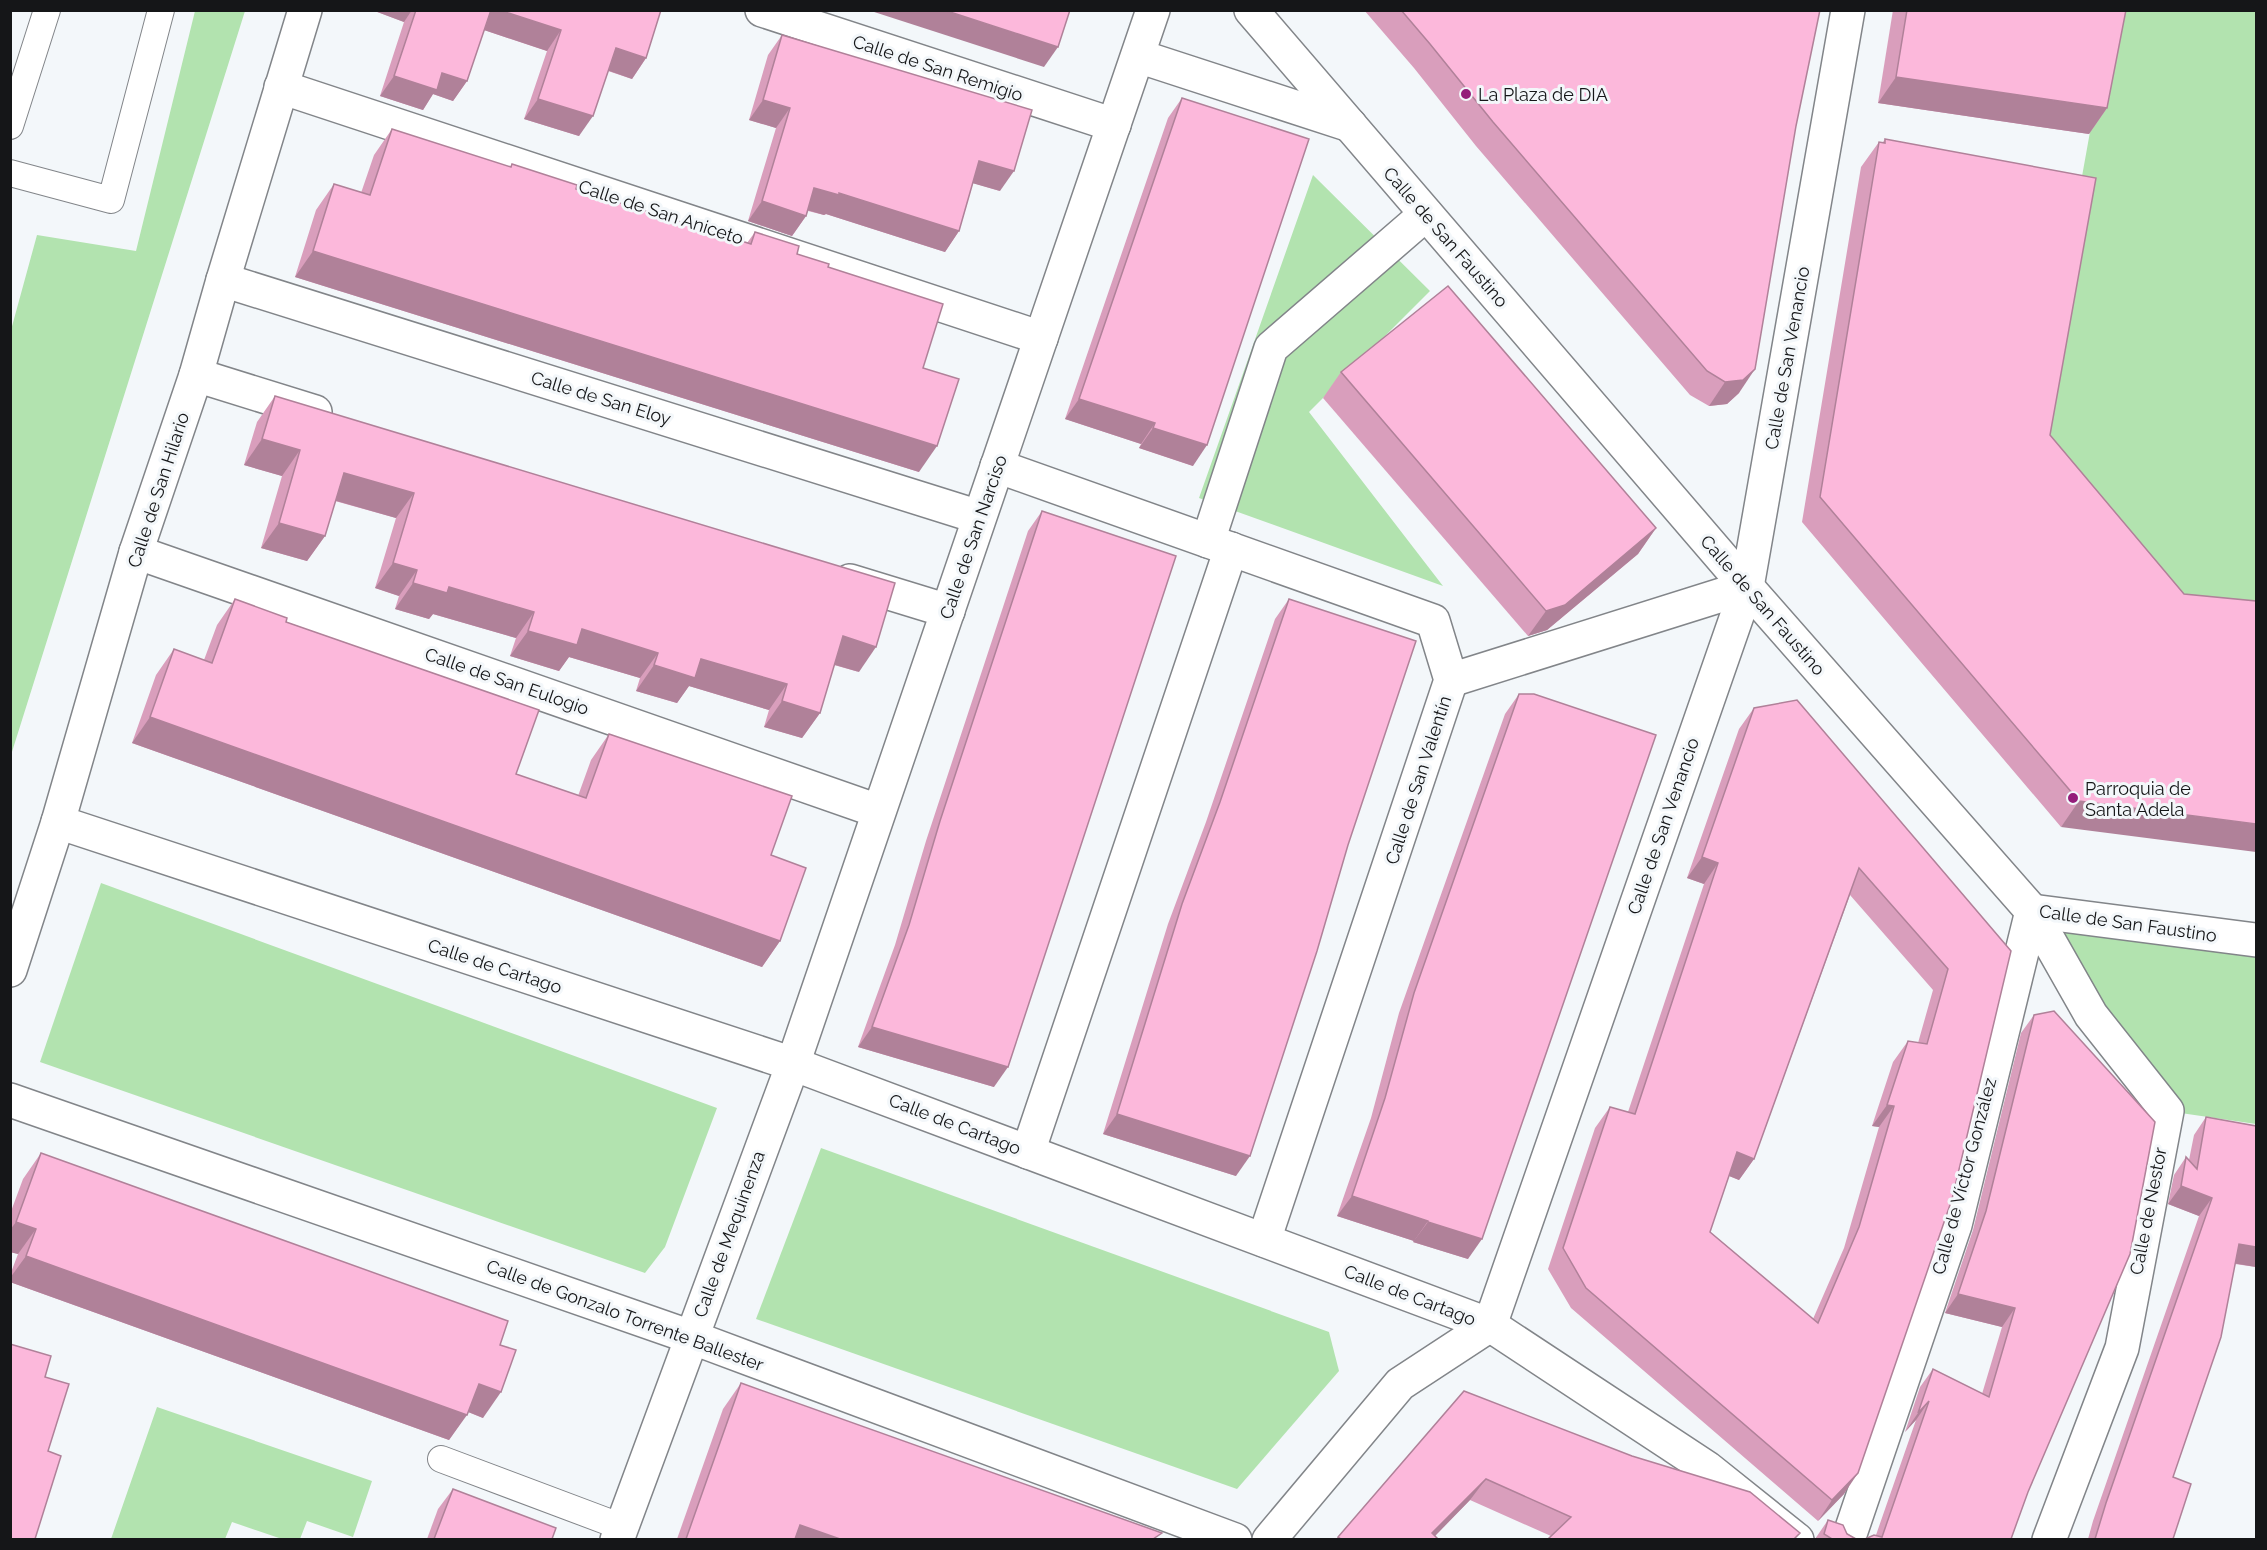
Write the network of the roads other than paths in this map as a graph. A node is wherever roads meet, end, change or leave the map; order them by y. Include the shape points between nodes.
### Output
1 (47, 10) edge
2 (161, 10) edge
3 (305, 10) edge
4 (762, 10) edge
5 (1153, 10) edge
6 (1251, 10) edge
7 (1848, 10) edge
8 (1137, 56) junction
9 (281, 87) junction
10 (1114, 125) junction
11 (1350, 125) junction
12 (10, 126) edge
13 (10, 174) edge
14 (1426, 214) junction
15 (223, 280) junction
16 (1041, 338) junction
17 (196, 375) junction
18 (344, 422) edge
19 (997, 466) junction
20 (979, 517) junction
21 (1219, 545) junction
22 (136, 552) junction
23 (822, 572) edge
24 (1747, 587) junction
25 (948, 611) junction
26 (1451, 680) junction
27 (879, 811) junction
28 (58, 822) junction
29 (2032, 910) junction
30 (2256, 940) edge
31 (10, 970) edge
32 (793, 1064) junction
33 (10, 1100) edge
34 (1028, 1152) junction
35 (1264, 1240) junction
36 (1490, 1325) junction
37 (691, 1337) junction
38 (441, 1459) dead end
39 (619, 1533) edge
40 (1235, 1539) edge
41 (1269, 1539) edge
42 (1797, 1539) edge
43 (1848, 1539) edge
44 (2049, 1539) edge

1 - 12 lane
2 - 13 lane via 111,200
3 - 9 street, Calle de San Hilario
4 - 10 street, Calle de San Remigio
5 - 8 street, Calle de San Narciso
6 - 11 street, Calle de San Faustino
7 - 24 street, Calle de San Venancio
8 - 10 street, Calle de San Narciso
8 - 11 street
9 - 15 street, Calle de San Hilario
9 - 16 street, Calle de San Aniceto
10 - 16 street, Calle de San Narciso
11 - 14 street, Calle de San Faustino
14 - 21 street via 1271,348
14 - 24 street, Calle de San Faustino
15 - 17 street, Calle de San Hilario
15 - 20 street, Calle de San Eloy
16 - 19 street, Calle de San Narciso
17 - 18 street
17 - 22 street, Calle de San Hilario
19 - 20 street, Calle de San Narciso
19 - 21 street, Calle de San Valentín
20 - 25 street, Calle de San Narciso
21 - 26 street, Calle de San Valentín via 1433,621
21 - 34 street
22 - 27 street, Calle de San Eulogio
22 - 28 street, Calle de San Hilario
23 - 25 street
24 - 26 street
24 - 29 street, Calle de San Faustino
24 - 36 street, Calle de San Venancio
25 - 27 street, Calle de San Narciso
26 - 35 street, Calle de San Valentín
27 - 32 street, Calle de San Narciso
28 - 31 street, Calle de San Hilario
28 - 32 street, Calle de Cartago
29 - 30 street, Calle de San Faustino
29 - 43 street, Calle de Víctor González via 1955,1225
29 - 44 street, Calle de Nestor via 2091,1015 2167,1112 2122,1348
32 - 34 street, Calle de Cartago
32 - 37 street, Calle de Mequinenza
33 - 37 street, Calle de Gonzalo Torrente Ballester
34 - 35 street, Calle de Cartago
35 - 36 street, Calle de Cartago
36 - 41 street via 1400,1384
36 - 42 street, Calle de Cartago via 1707,1468
37 - 39 street, Calle de Mequinenza
37 - 40 street, Calle de Gonzalo Torrente Ballester
38 - 39 lane

